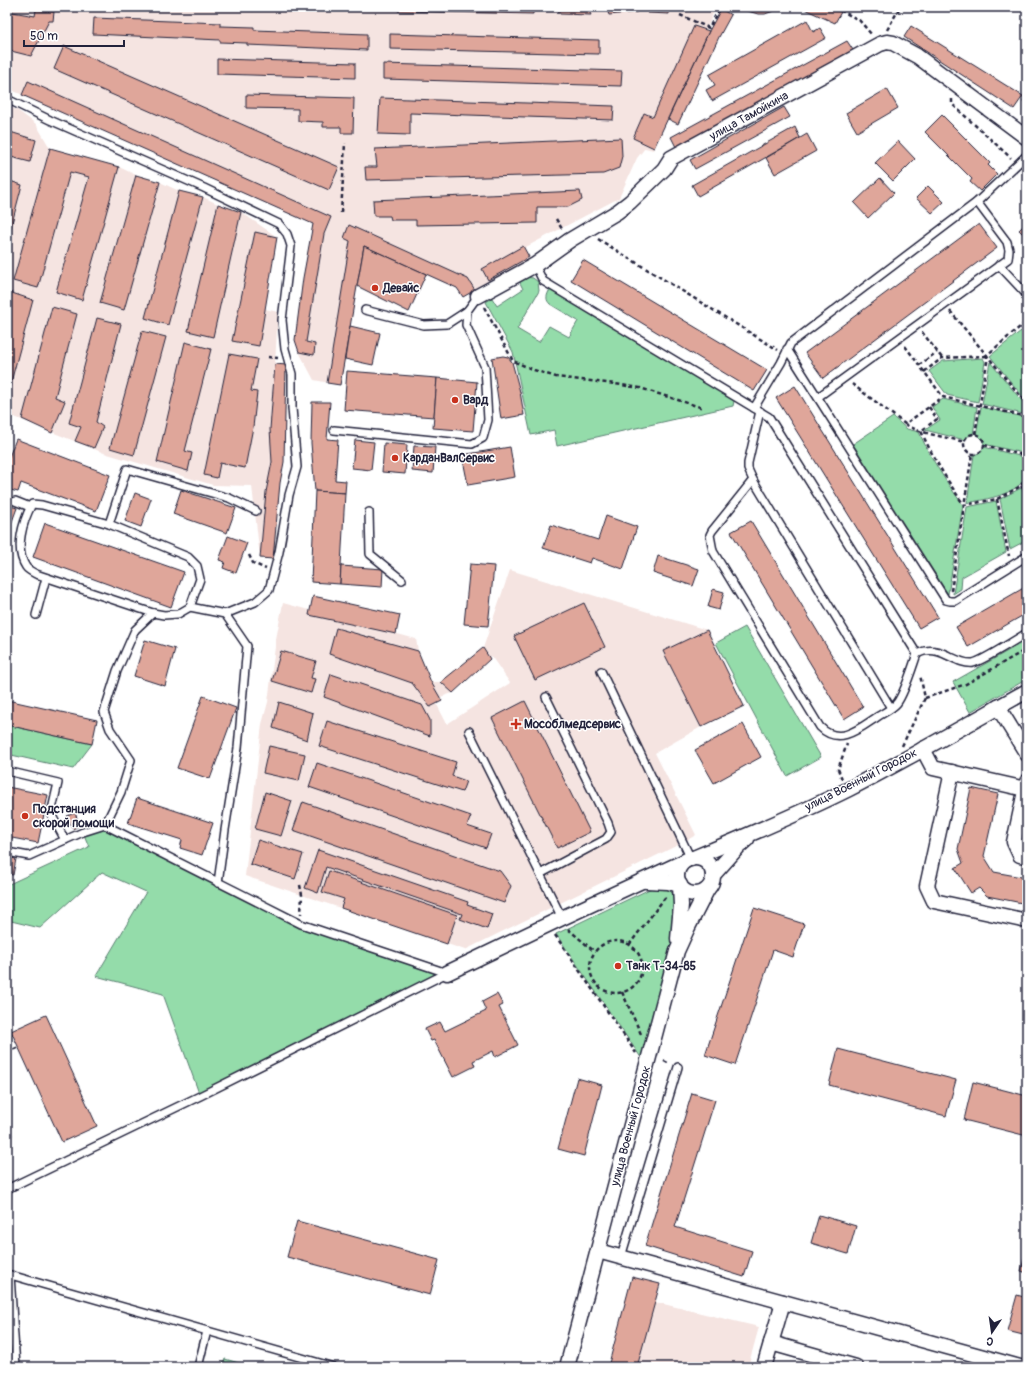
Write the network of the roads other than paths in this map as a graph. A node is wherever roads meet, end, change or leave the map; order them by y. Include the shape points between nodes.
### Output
1 (7, 99) edge
2 (1027, 138) edge
3 (1027, 155) edge
4 (977, 202) junction
5 (535, 265) junction
6 (999, 265) junction
7 (1027, 295) edge
8 (478, 296) joint
9 (365, 310) dead end
10 (467, 312) junction
11 (786, 352) junction
12 (818, 398) junction
13 (757, 410) junction
14 (334, 430) dead end
15 (753, 480) junction
16 (15, 501) dead end
17 (30, 507) junction
18 (256, 511) dead end
19 (369, 512) dead end
20 (109, 524) junction
21 (1027, 556) edge
22 (46, 578) junction
23 (402, 580) dead end
24 (190, 607) junction
25 (153, 613) junction
26 (225, 614) junction
27 (36, 615) dead end
28 (1027, 633) edge
29 (917, 654) junction
30 (601, 671) dead end
31 (1027, 691) edge
32 (546, 697) dead end
33 (998, 707) junction
34 (891, 708) junction
35 (469, 731) dead end
36 (923, 749) junction
37 (1027, 754) edge
38 (7, 771) edge
39 (952, 772) junction
40 (1026, 785) edge
41 (105, 825) junction
42 (755, 833) junction
43 (65, 840) junction
44 (7, 852) edge
45 (1027, 856) edge
46 (688, 860) junction
47 (540, 874) junction
48 (713, 875) junction
49 (640, 882) junction
50 (218, 883) junction
51 (680, 885) junction
52 (706, 890) junction
53 (562, 918) junction
54 (1027, 921) edge
55 (677, 952) junction
56 (447, 973) junction
57 (678, 1067) dead end
58 (7, 1189) edge
59 (598, 1251) junction
60 (621, 1257) junction
61 (9, 1274) edge
62 (783, 1302) junction
63 (207, 1331) junction
64 (771, 1343) junction
65 (986, 1362) edge
66 (16, 1367) edge
67 (198, 1367) edge
68 (334, 1367) edge
69 (567, 1367) edge
70 (764, 1367) edge
71 (856, 1367) edge
72 (1020, 1367) edge

1 - 26 lane via 265,217 279,224 287,234 291,246 282,320 285,350 292,374 297,467 269,590 254,602
2 - 5 street, улица Тамойкина via 917,56 901,46 887,42 671,158 664,169 630,202
3 - 4 lane
4 - 6 lane via 1010,250 1008,259
4 - 11 lane via 791,343
5 - 8 street, улица Тамойкина
5 - 13 lane via 544,281
6 - 7 lane
6 - 12 lane
8 - 10 lane
9 - 10 lane via 424,325 447,324
10 - 14 lane via 466,325 485,367 488,420 484,438 472,444
11 - 12 lane
11 - 13 lane
12 - 21 lane via 946,600 954,601
13 - 15 lane via 748,463
13 - 29 lane via 772,420
15 - 34 lane
15 - 34 lane via 712,531 710,535 713,551 825,732 837,735 850,734
16 - 17 lane
17 - 20 lane via 32,504 42,505
17 - 22 lane via 20,545 21,557 26,569
18 - 20 lane via 229,498 127,470
19 - 23 lane via 370,554
20 - 24 lane via 188,557 197,566 200,579
22 - 25 lane
22 - 27 lane
24 - 25 lane via 178,614
24 - 26 lane
25 - 41 lane via 136,630 117,671 104,712 110,729 131,760 121,792
26 - 50 lane via 247,646 238,748
28 - 29 lane via 976,663 963,662 934,651
29 - 34 lane via 900,697
30 - 46 lane
31 - 33 street, улица Военный Городок
32 - 47 lane via 611,832 606,839
33 - 36 street, улица Военный Городок
33 - 37 street
35 - 47 lane
36 - 39 street via 933,768
36 - 42 street, улица Военный Городок
38 - 43 lane via 58,783 52,814
39 - 40 street
39 - 54 street via 927,886 934,901
40 - 45 street via 1014,842 1020,855
41 - 43 lane
41 - 50 lane
42 - 46 street, улица Военный Городок
42 - 48 street via 738,847
43 - 44 lane via 29,856
46 - 48 street via 696,858 704,861
46 - 49 street, улица Военный Городок
46 - 51 street via 678,874
47 - 53 lane
48 - 52 street via 712,883
49 - 51 street via 654,880
49 - 53 street, улица Военный Городок
50 - 56 lane via 301,924
51 - 52 street via 692,894
51 - 55 street
52 - 55 street, улица Военный Городок
53 - 56 street, улица Военный Городок
55 - 59 street, улица Военный Городок
56 - 58 lane
57 - 60 lane
59 - 60 street
59 - 69 street, улица Военный Городок
60 - 62 street
61 - 63 lane
61 - 66 lane
62 - 64 street
62 - 65 street
63 - 67 lane
63 - 68 lane
64 - 70 street
64 - 71 street
65 - 72 street

